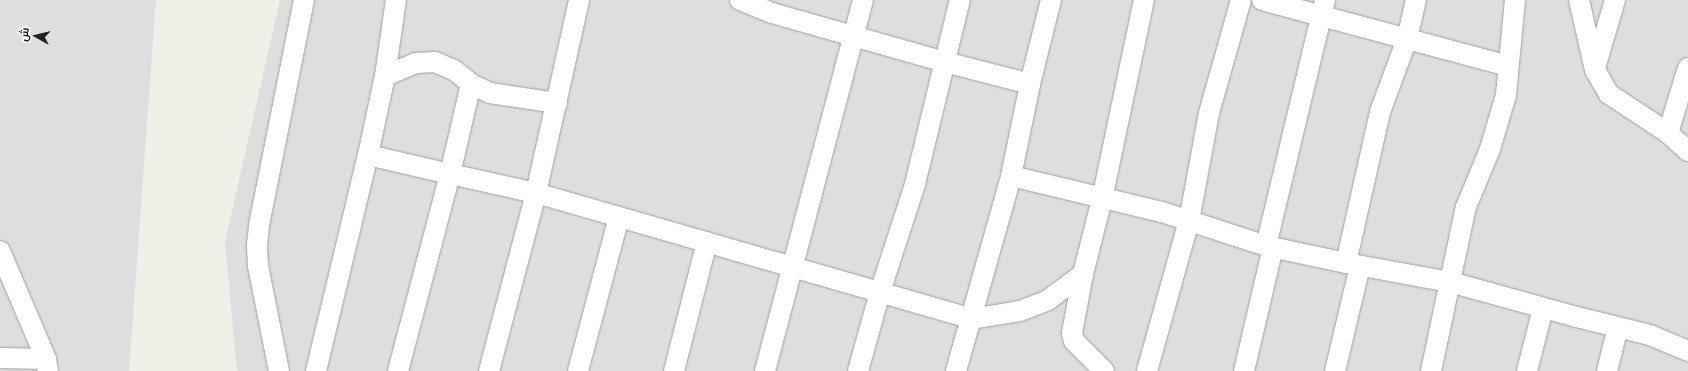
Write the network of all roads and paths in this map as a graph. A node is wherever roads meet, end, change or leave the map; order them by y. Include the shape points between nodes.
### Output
1 (304, 0) edge
2 (396, 0) edge
3 (579, 0) edge
4 (740, 0) edge
5 (863, 0) edge
6 (960, 0) edge
7 (1051, 0) edge
8 (1144, 0) edge
9 (1240, 0) edge
10 (1262, 0) edge
11 (1416, 0) edge
12 (1515, 0) edge
13 (1579, 0) edge
14 (1615, 0) edge
15 (774, 6) edge
16 (1323, 8) edge
17 (853, 36) junction
18 (1407, 39) junction
19 (945, 62) junction
20 (1508, 66) junction
21 (1688, 68) edge
22 (1595, 70) junction
23 (385, 76) junction
24 (471, 84) junction
25 (1030, 84) junction
26 (557, 103) junction
27 (1668, 133) junction
28 (1688, 151) edge
29 (368, 154) junction
30 (450, 174) junction
31 (1011, 176) junction
32 (536, 193) junction
33 (1102, 199) junction
34 (619, 217) junction
35 (1188, 220) junction
36 (707, 242) junction
37 (1270, 246) junction
38 (0, 251) edge
39 (1353, 264) junction
40 (794, 267) junction
41 (1083, 274) junction
42 (1450, 282) junction
43 (880, 292) junction
44 (1543, 308) junction
45 (972, 319) junction
46 (1618, 327) junction
47 (1688, 351) edge
48 (0, 358) edge
49 (47, 365) edge
50 (279, 371) edge
51 (316, 371) edge
52 (398, 371) edge
53 (489, 371) edge
54 (578, 371) edge
55 (674, 371) edge
56 (765, 371) edge
57 (858, 371) edge
58 (956, 371) edge
59 (1104, 371) edge
60 (1147, 371) edge
61 (1244, 371) edge
62 (1335, 371) edge
63 (1431, 371) edge
64 (1527, 371) edge
65 (1607, 371) edge

1 - 50 street via 260,217 257,245 258,266
2 - 23 street
3 - 26 street
4 - 15 street
5 - 17 street
6 - 19 street
7 - 25 street
8 - 33 street
9 - 35 street via 1209,113
10 - 16 street
11 - 18 street
12 - 20 street
13 - 22 street
14 - 22 street
15 - 17 street
16 - 18 street
16 - 37 street
17 - 19 street
17 - 40 street
18 - 20 street
18 - 39 street via 1380,112
19 - 25 street
19 - 43 street via 915,184
20 - 42 street via 1506,95 1490,149 1466,207
21 - 27 street
22 - 27 street via 1609,94
23 - 24 street via 416,63 435,62 454,70
23 - 29 street
24 - 26 street via 490,93
24 - 30 street
25 - 31 street
26 - 32 street
27 - 28 street
29 - 30 street
29 - 51 street
30 - 32 street
30 - 52 street
31 - 33 street
31 - 45 street
32 - 34 street
32 - 53 street
33 - 35 street
33 - 41 street
34 - 36 street
34 - 54 street
35 - 37 street
35 - 60 street
36 - 40 street
36 - 55 street
37 - 39 street
37 - 61 street
38 - 49 street
39 - 42 street
39 - 62 street
40 - 43 street
40 - 56 street
41 - 45 street via 1048,300 1020,311
41 - 59 street via 1072,332 1074,341
42 - 44 street
42 - 63 street
43 - 45 street
43 - 57 street
44 - 46 street
44 - 64 street
45 - 58 street
46 - 47 street via 1650,334
46 - 65 street
48 - 49 street

